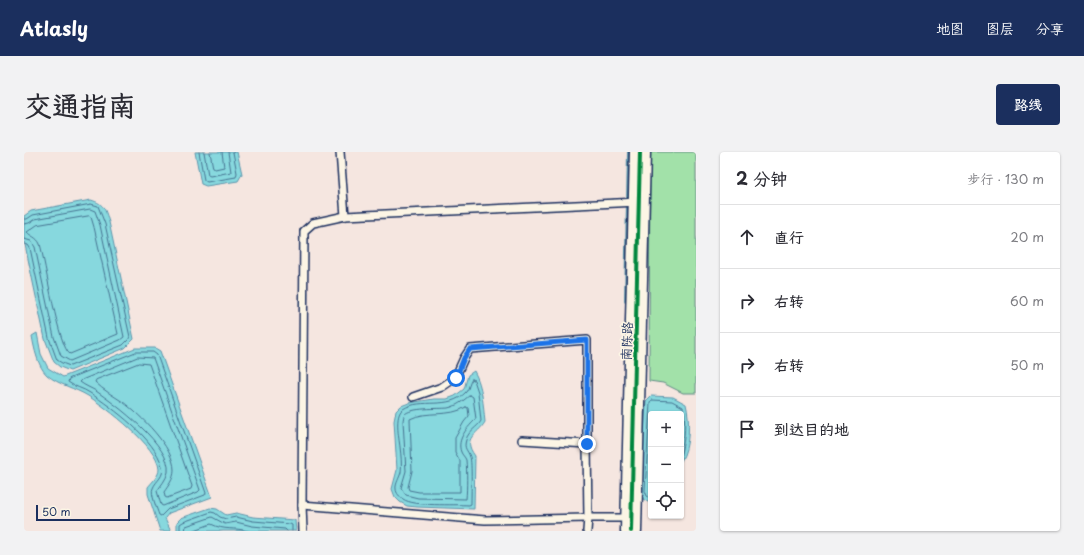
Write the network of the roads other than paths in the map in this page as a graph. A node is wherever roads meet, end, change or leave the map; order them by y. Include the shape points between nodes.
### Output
1 (340, 152) edge
2 (640, 152) edge
3 (632, 202) junction
4 (345, 216) junction
5 (413, 397) dead end
6 (522, 440) dead end
7 (587, 444) junction
8 (302, 505) junction
9 (588, 518) junction
10 (627, 521) edge
11 (303, 531) edge
12 (587, 531) edge

1 - 4 lane
2 - 3 street, 南陈路
3 - 4 lane
3 - 10 street, 南陈路
4 - 8 lane via 313,223 304,232
5 - 7 lane via 442,387 456,378 470,349 587,340
6 - 7 lane
7 - 9 lane
8 - 9 lane via 485,520
8 - 11 lane
9 - 10 lane
9 - 12 lane

